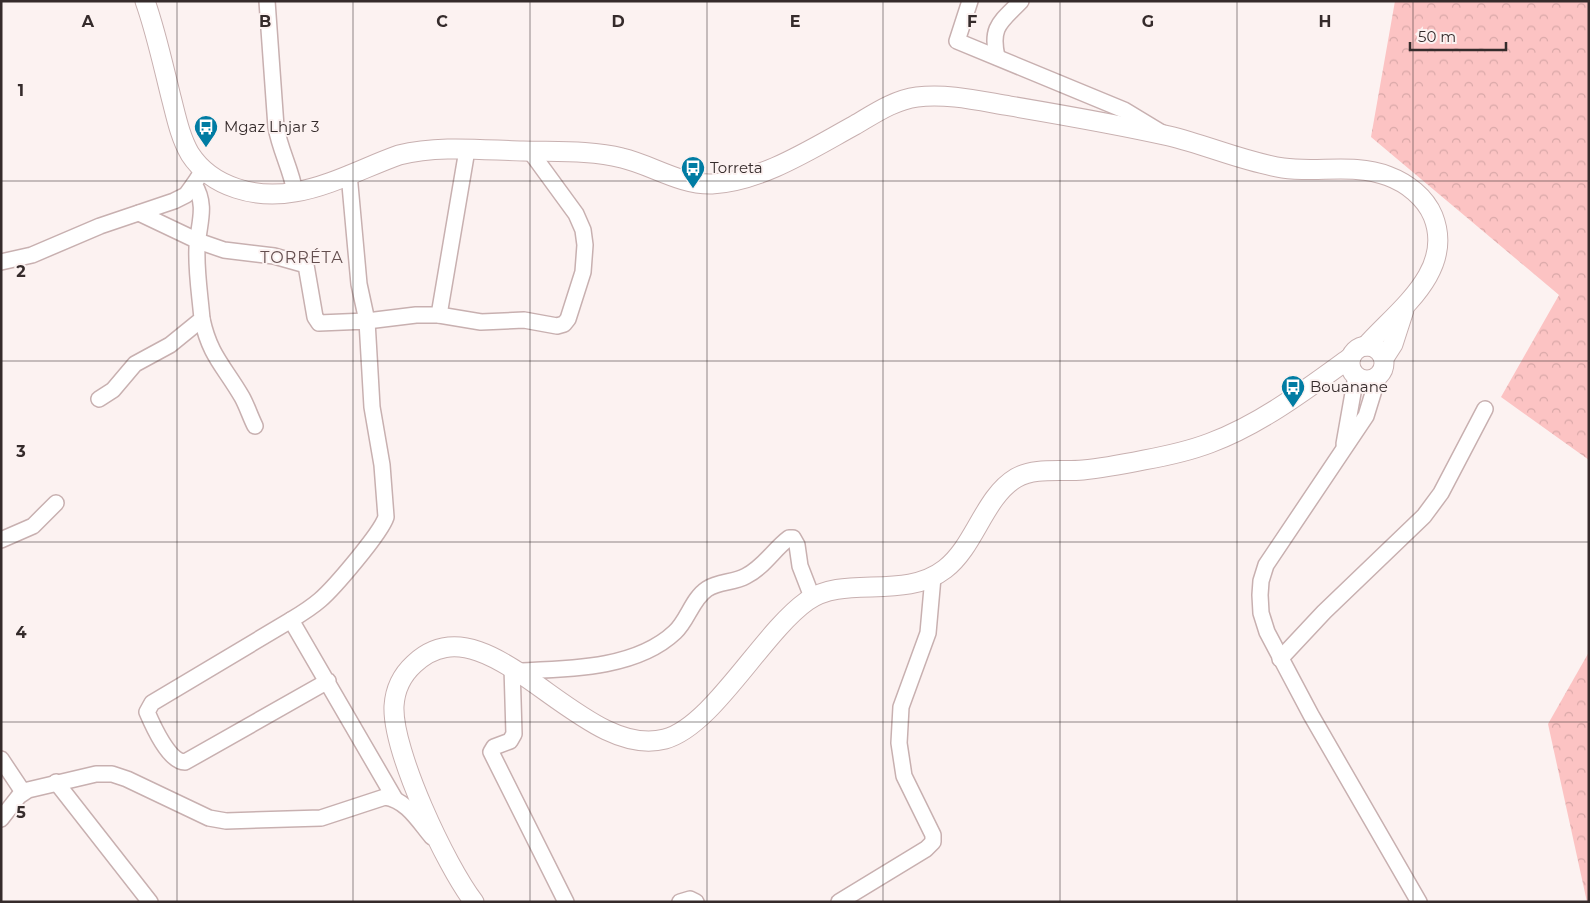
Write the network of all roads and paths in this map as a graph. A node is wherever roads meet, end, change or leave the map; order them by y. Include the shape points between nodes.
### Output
1 (145, 1) edge
2 (267, 1) edge
3 (970, 1) edge
4 (1021, 1) edge
5 (997, 57) junction
6 (1168, 136) junction
7 (467, 150) junction
8 (530, 151) junction
9 (349, 174) junction
10 (199, 177) junction
11 (295, 192) junction
12 (139, 213) junction
13 (198, 240) junction
14 (1, 262) edge
15 (1406, 306) junction
16 (439, 316) junction
17 (202, 319) junction
18 (367, 321) junction
19 (1366, 346) junction
20 (1384, 358) junction
21 (1353, 369) junction
22 (1378, 377) junction
23 (99, 400) dead end
24 (1486, 409) dead end
25 (255, 426) dead end
26 (1341, 456) junction
27 (56, 504) dead end
28 (1, 540) edge
29 (933, 577) junction
30 (812, 597) junction
31 (291, 620) junction
32 (1280, 659) junction
33 (515, 669) junction
34 (328, 681) junction
35 (1, 759) edge
36 (56, 782) junction
37 (23, 792) junction
38 (395, 799) junction
39 (1, 819) edge
40 (440, 846) junction
41 (150, 902) edge
42 (474, 902) edge
43 (566, 902) edge
44 (680, 902) edge
45 (696, 902) edge
46 (839, 902) edge
47 (1419, 902) edge

1 - 10 street via 182,137
2 - 11 street via 276,127 291,169
3 - 5 street via 957,41
4 - 5 street via 995,29
5 - 6 street via 1124,110
6 - 8 street via 988,102 918,96 888,106 830,139 763,171 720,183 685,180 618,157
6 - 15 street via 1268,165 1300,170 1368,170 1403,183 1426,203 1438,232 1434,265
7 - 8 street
7 - 9 street via 415,151
7 - 16 street
8 - 16 street via 576,214 585,237 582,279 566,322 557,326 524,320 487,322
9 - 11 street
9 - 18 street via 359,284
10 - 11 street via 248,191 271,194
10 - 12 street via 181,198
10 - 13 street via 202,215
12 - 13 street
12 - 14 street via 32,254
13 - 17 street
13 - 18 street via 233,252 274,256 306,265 319,323
15 - 19 street
15 - 20 street via 1393,344
16 - 18 street via 416,315
17 - 23 street via 170,345 135,364 113,390
17 - 25 street via 208,345 243,399
18 - 31 street via 372,407 382,465 386,517 379,532 325,596
19 - 20 street via 1379,350
19 - 21 street via 1354,351
20 - 22 street via 1384,369
21 - 22 street via 1368,381
21 - 26 street via 1350,418
21 - 29 street via 1328,374 1248,426 1199,447 1108,467 1021,475 999,493 962,552
22 - 26 street via 1366,416
24 - 32 street via 1441,493 1424,516
26 - 32 street via 1278,546 1261,581 1261,613
27 - 28 street via 33,526
29 - 30 street via 911,585 839,590
29 - 46 street via 928,633 901,707 899,743 904,776 933,842
30 - 33 street via 778,628 695,722 677,735 662,740 638,741 592,724
30 - 33 street via 800,566 797,545 793,538 789,538 747,576 707,589 676,631 655,645 597,666
31 - 34 street
31 - 34 street via 149,705 147,712 170,755 180,762 190,761
32 - 47 street
33 - 40 street via 476,651 444,648 429,653 410,666 397,691 394,708 398,731 407,763
33 - 43 street via 514,734 510,741 494,747 491,752
34 - 38 street
35 - 37 street
36 - 37 street
36 - 38 street via 112,774 210,818 226,821 321,818 385,797
36 - 41 street
37 - 39 street
38 - 40 street
40 - 42 street
44 - 45 street via 690,899

